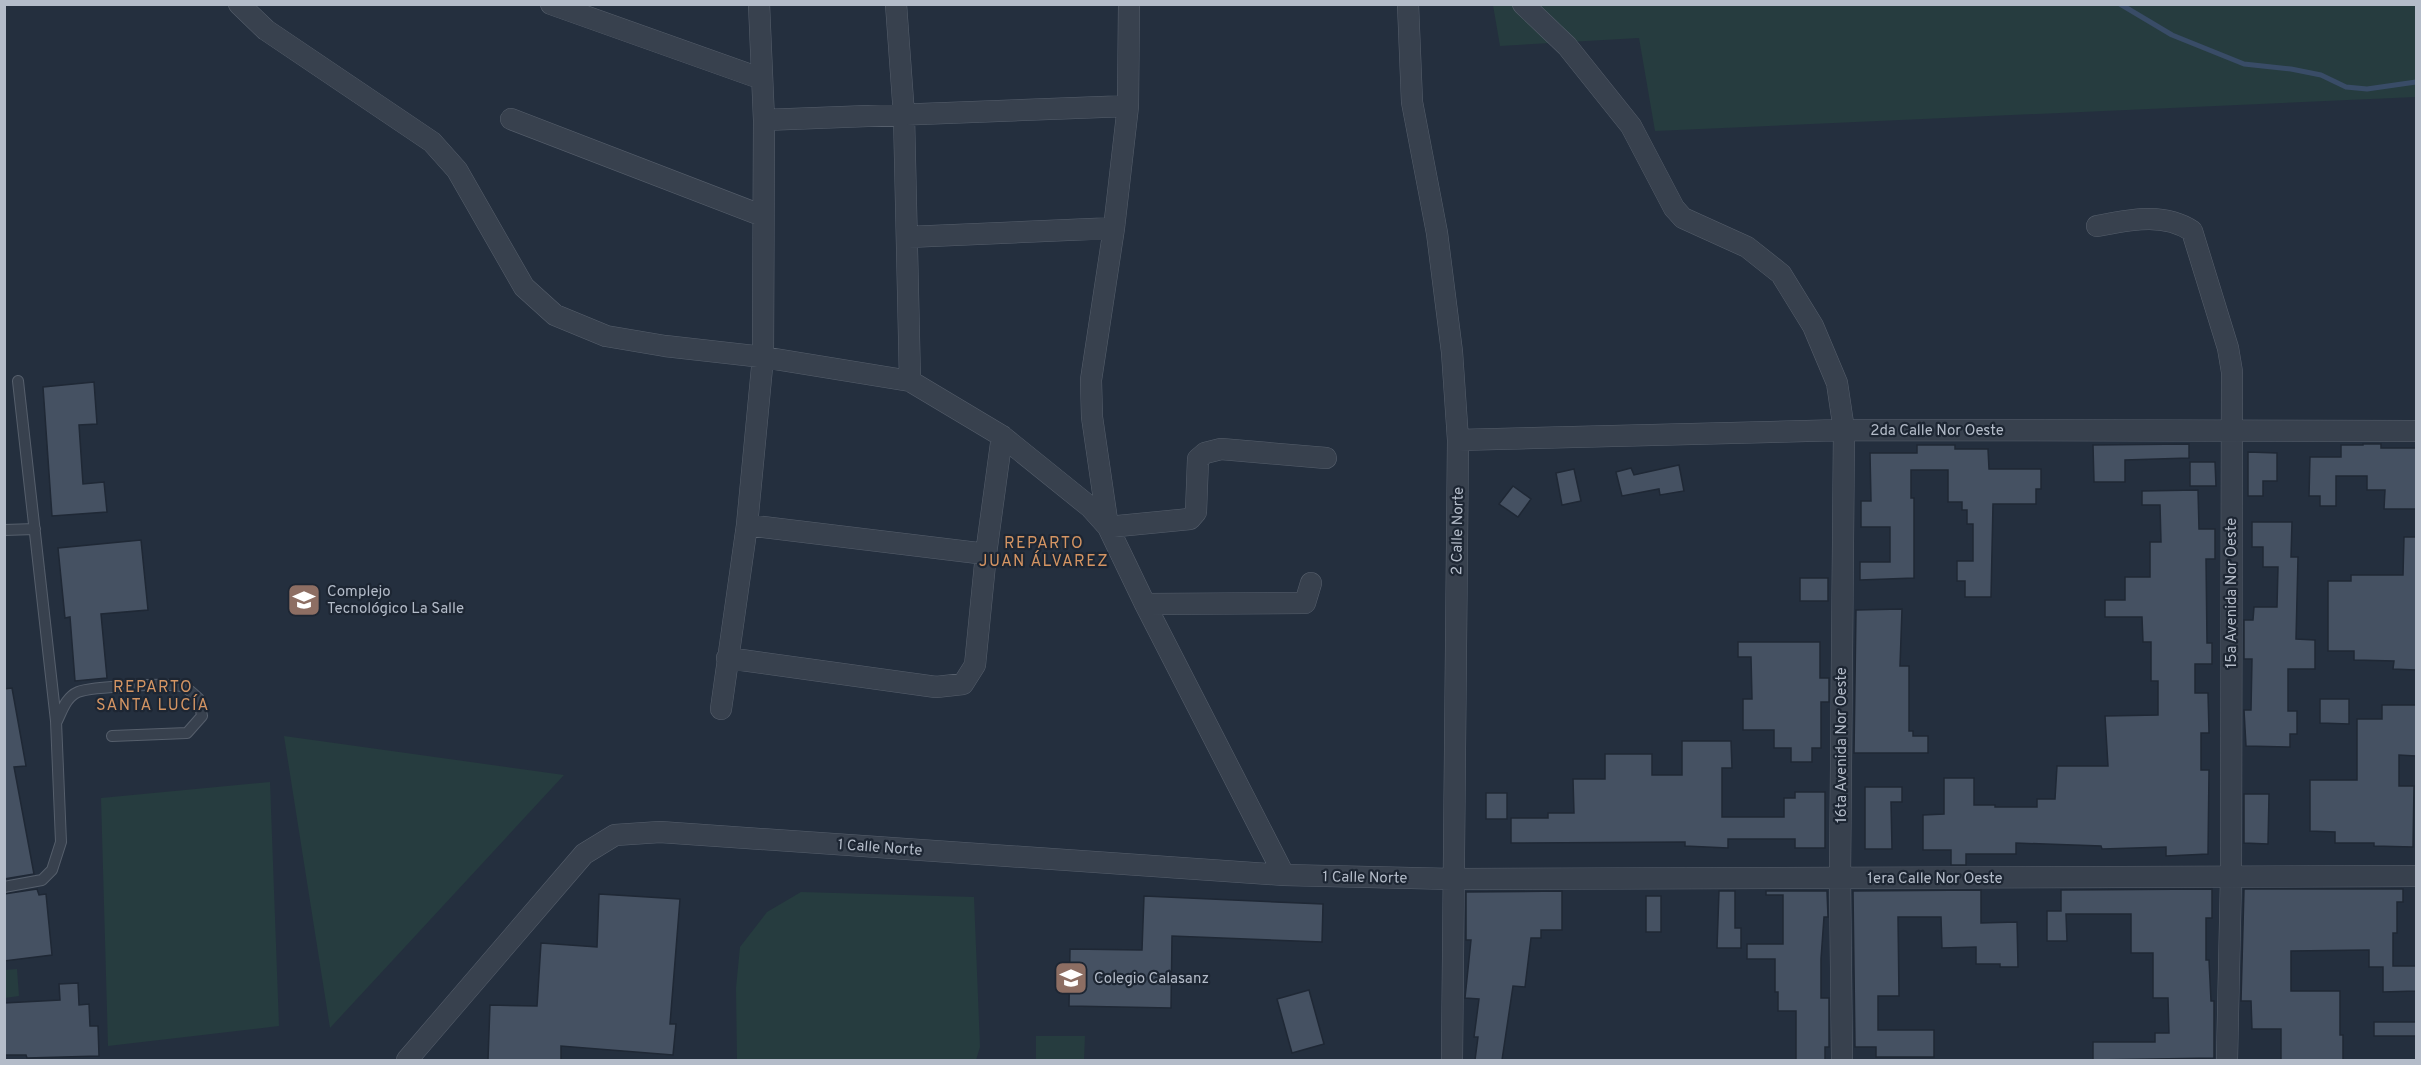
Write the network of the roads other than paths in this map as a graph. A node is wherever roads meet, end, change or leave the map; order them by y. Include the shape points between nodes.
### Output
1 (239, 4) edge
2 (551, 4) edge
3 (759, 4) edge
4 (896, 4) edge
5 (1130, 4) edge
6 (1408, 4) edge
7 (1523, 4) edge
8 (762, 79) junction
9 (1128, 106) junction
10 (904, 115) junction
11 (511, 119) dead end
12 (764, 120) junction
13 (764, 216) junction
14 (2097, 226) dead end
15 (1114, 228) junction
16 (908, 237) junction
17 (764, 357) junction
18 (18, 381) dead end
19 (910, 381) junction
20 (1844, 430) junction
21 (2230, 430) junction
22 (2416, 431) edge
23 (1002, 436) junction
24 (1458, 440) junction
25 (1326, 458) dead end
26 (747, 525) junction
27 (1108, 527) junction
28 (35, 529) junction
29 (4, 530) edge
30 (986, 554) junction
31 (1311, 583) dead end
32 (1145, 604) junction
33 (727, 658) junction
34 (721, 708) dead end
35 (56, 721) junction
36 (112, 736) dead end
37 (1284, 875) junction
38 (2416, 876) edge
39 (2231, 877) junction
40 (1453, 879) junction
41 (1840, 879) junction
42 (4, 887) edge
43 (407, 1060) edge
44 (1452, 1060) edge
45 (1842, 1060) edge
46 (2227, 1060) edge

1 - 17 street via 266,30 432,142 457,170 524,287 555,315 606,336
2 - 8 street
3 - 8 street
4 - 10 street
5 - 9 street
6 - 24 street, 2 Calle Norte via 1412,102 1437,232
7 - 20 street, 16ta Avenida Nor Oeste via 1567,46 1631,126 1683,218 1747,247 1781,274 1814,326 1837,383
8 - 12 street
9 - 10 street
9 - 15 street
10 - 12 street
10 - 16 street
11 - 13 street
12 - 13 street
13 - 17 street
14 - 21 street, 15a Avenida Nor Oeste via 2166,219 2192,231 2228,348 2232,372
15 - 16 street
15 - 27 street via 1091,380 1092,417
16 - 19 street
17 - 19 street
17 - 26 street
18 - 28 lane
19 - 23 street
20 - 21 street, 2da Calle Nor Oeste
20 - 24 street, 2da Calle Nor Oeste
20 - 41 street, 16ta Avenida Nor Oeste
21 - 22 street, 2da Calle Nor Oeste
21 - 39 street, 15a Avenida Nor Oeste
23 - 27 street via 1090,507
23 - 30 street
24 - 40 street, 2 Calle Norte
25 - 27 street via 1221,449 1205,453 1198,459 1196,512 1191,519
26 - 30 street
26 - 33 street
27 - 32 street
28 - 29 lane
28 - 35 lane
30 - 33 street via 975,665 963,684 936,687
31 - 32 street via 1305,603
32 - 37 street
33 - 34 street
35 - 36 lane via 67,701 78,692 96,689 166,685 184,687 199,699 202,716 187,734
35 - 42 lane via 61,842 52,870 42,880
37 - 40 street, 1 Calle Norte
37 - 43 street, 1 Calle Norte via 660,832 615,835 584,854
38 - 39 street, 1era Calle Nor Oeste
39 - 41 street, 1era Calle Nor Oeste
39 - 46 street, 15a Avenida Nor Oeste
40 - 41 street, 1era Calle Nor Oeste
40 - 44 street, 2 Calle Norte
41 - 45 street, 16ta Avenida Nor Oeste

